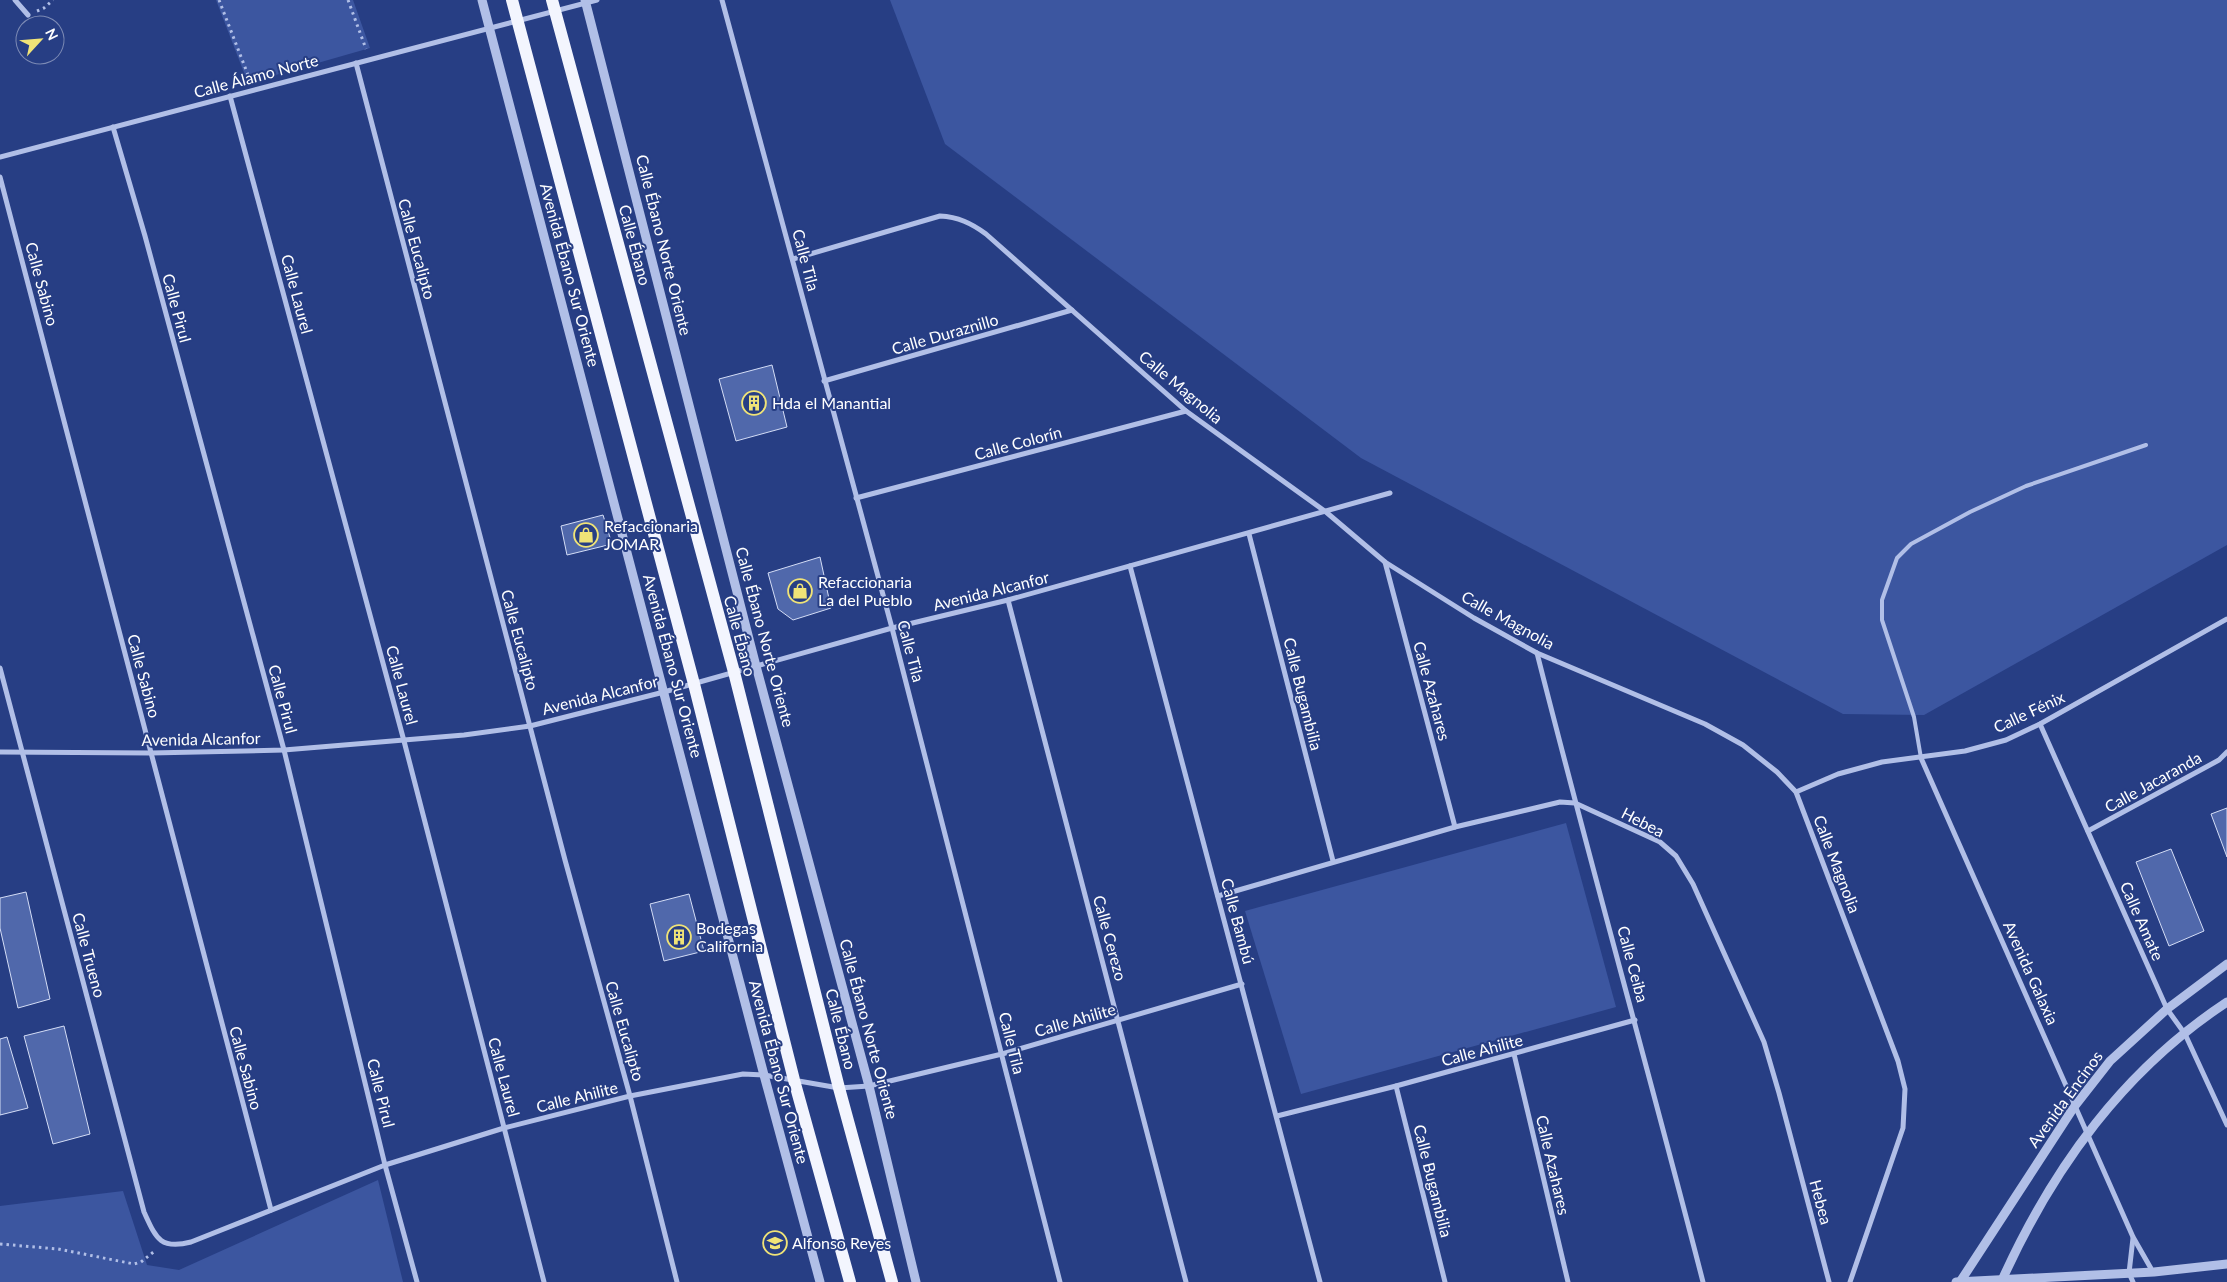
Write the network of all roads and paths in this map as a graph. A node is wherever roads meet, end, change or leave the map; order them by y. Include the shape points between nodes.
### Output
1 (15, 0) edge
2 (53, 0) edge
3 (220, 0) edge
4 (348, 0) edge
5 (482, 0) edge
6 (512, 0) edge
7 (598, 0) edge
8 (722, 0) edge
9 (586, 1) edge
10 (553, 5) edge
11 (28, 14) joint
12 (518, 20) junction
13 (489, 27) junction
14 (369, 59) junction
15 (356, 63) junction
16 (254, 90) junction
17 (230, 96) junction
18 (113, 127) junction
19 (0, 157) edge
20 (0, 177) edge
21 (793, 259) junction
22 (1072, 310) junction
23 (824, 382) junction
24 (1186, 411) junction
25 (2146, 446) dead end
26 (1390, 493) dead end
27 (856, 498) junction
28 (1326, 512) junction
29 (1249, 534) junction
30 (1385, 562) junction
31 (1130, 566) junction
32 (1008, 600) junction
33 (2227, 619) edge
34 (892, 628) junction
35 (1537, 653) junction
36 (756, 666) junction
37 (0, 668) edge
38 (734, 672) junction
39 (694, 684) junction
40 (664, 692) junction
41 (2040, 724) junction
42 (530, 726) junction
43 (404, 741) junction
44 (284, 750) junction
45 (0, 752) edge
46 (22, 752) junction
47 (2227, 752) edge
48 (151, 753) junction
49 (1920, 758) junction
50 (1796, 792) junction
51 (1575, 803) junction
52 (1455, 827) junction
53 (2088, 831) junction
54 (1333, 861) junction
55 (1218, 896) junction
56 (2227, 964) edge
57 (1242, 984) junction
58 (2227, 1002) edge
59 (2167, 1009) junction
60 (1119, 1020) junction
61 (1635, 1020) junction
62 (2185, 1034) junction
63 (1002, 1054) junction
64 (1514, 1054) junction
65 (764, 1075) junction
66 (794, 1080) junction
67 (869, 1086) junction
68 (1396, 1086) junction
69 (839, 1088) junction
70 (630, 1096) junction
71 (2074, 1107) junction
72 (1277, 1116) junction
73 (2227, 1125) edge
74 (504, 1128) junction
75 (2086, 1133) junction
76 (385, 1165) junction
77 (271, 1210) junction
78 (2133, 1237) junction
79 (164, 1243) junction
80 (0, 1244) edge
81 (2227, 1264) edge
82 (2154, 1272) junction
83 (2004, 1278) junction
84 (2131, 1278) edge
85 (417, 1282) edge
86 (544, 1282) edge
87 (677, 1282) edge
88 (820, 1282) edge
89 (850, 1282) edge
90 (892, 1282) edge
91 (916, 1282) edge
92 (1060, 1282) edge
93 (1186, 1282) edge
94 (1320, 1282) edge
95 (1445, 1282) edge
96 (1568, 1282) edge
97 (1704, 1282) edge
98 (1829, 1282) edge
99 (1850, 1282) edge
100 (1954, 1282) edge
101 (1960, 1282) edge
102 (2158, 1282) edge

1 - 11 street
2 - 11 path via 44,8
3 - 16 path
4 - 14 path
5 - 13 street, Avenida Ébano Sur Oriente
6 - 12 main road
7 - 9 street, Calle Álamo Norte
8 - 21 street, Calle Tila
9 - 10 street, Calle Álamo Norte
9 - 36 street, Calle Ébano Norte Oriente
10 - 12 street, Calle Álamo Norte
10 - 38 main road, Calle Ébano
12 - 13 street, Calle Álamo Norte
12 - 39 main road
13 - 14 street, Calle Álamo Norte
13 - 40 street, Avenida Ébano Sur Oriente
14 - 15 street, Calle Álamo Norte
15 - 16 street, Calle Álamo Norte
15 - 42 street, Calle Eucalipto
16 - 17 street, Calle Álamo Norte
17 - 18 street, Calle Álamo Norte
17 - 43 street, Calle Laurel
18 - 19 street, Calle Álamo Norte
18 - 44 street, Calle Pirul
20 - 48 street, Calle Sabino
21 - 22 street, Calle Magnolia via 940,216 955,217 986,234
21 - 23 street, Calle Tila
22 - 23 street, Calle Duraznillo
22 - 24 street, Calle Magnolia
23 - 27 street, Calle Tila
24 - 27 street, Calle Colorín
24 - 28 street, Calle Magnolia
25 - 49 lane, Avenida Galaxia via 2026,486 1911,544 1897,558 1882,600 1882,620 1914,718
26 - 28 street, Avenida Alcanfor
27 - 34 street, Calle Tila
28 - 29 street, Avenida Alcanfor
28 - 30 street, Calle Magnolia
29 - 31 street, Avenida Alcanfor
29 - 54 street, Calle Bugambilia
30 - 35 street, Calle Magnolia
30 - 52 street, Calle Azahares
31 - 32 street, Avenida Alcanfor
31 - 55 street, Calle Bambú
32 - 34 street, Avenida Alcanfor
32 - 60 street, Calle Cerezo
33 - 41 street, Calle Fénix
34 - 36 street, Avenida Alcanfor
34 - 63 street, Calle Tila
35 - 50 street, Calle Magnolia via 1704,724 1743,745
35 - 51 street, Calle Ceiba
36 - 38 street, Avenida Alcanfor
36 - 67 street, Calle Ébano Norte Oriente
37 - 46 street, Calle Trueno
38 - 39 street, Avenida Alcanfor
38 - 69 main road, Calle Ébano
39 - 40 street, Avenida Alcanfor
39 - 66 main road
40 - 42 street, Avenida Alcanfor
40 - 65 street, Avenida Ébano Sur Oriente
41 - 49 street, Calle Fénix via 2006,740
41 - 53 street, Calle Amate
42 - 43 street, Avenida Alcanfor
42 - 70 street, Calle Eucalipto
43 - 44 street, Avenida Alcanfor
43 - 74 street, Calle Laurel
44 - 48 street, Avenida Alcanfor
44 - 76 street, Calle Pirul
45 - 46 street, Avenida Alcanfor
46 - 48 street, Avenida Alcanfor
46 - 79 street, Calle Trueno via 144,1212 155,1236
47 - 53 street, Calle Jacaranda via 2218,760
48 - 77 street, Calle Sabino
49 - 50 street, Calle Fénix via 1882,762 1838,774
49 - 71 street, Avenida Galaxia
50 - 99 street, Calle Magnolia via 1898,1061 1905,1089 1904,1128
51 - 52 street, Hebea via 1560,802
51 - 61 street, Calle Ceiba
51 - 98 street, Hebea via 1660,842 1676,856 1693,884 1764,1042
52 - 54 street, Hebea
53 - 59 street, Calle Amate
54 - 55 street, Hebea
55 - 57 street, Calle Bambú
56 - 59 street, Avenida Encinos
57 - 60 street, Calle Ahilite
57 - 72 street, Calle Bambú
58 - 62 street
59 - 62 street, Calle Amate
59 - 71 street, Avenida Encinos via 2110,1061
60 - 63 street, Calle Ahilite
60 - 93 street, Calle Cerezo
61 - 64 street, Calle Ahilite
61 - 97 street, Calle Ceiba
62 - 73 street, Calle Amate
62 - 75 street via 2136,1076
63 - 67 street, Calle Ahilite
63 - 92 street, Calle Tila
64 - 68 street, Calle Ahilite
64 - 96 street, Calle Azahares
65 - 66 street, Calle Ahilite
65 - 70 street, Calle Ahilite via 727,1076
65 - 88 street, Avenida Ébano Sur Oriente
66 - 69 street, Calle Ahilite
66 - 89 main road
67 - 69 street, Calle Ahilite
67 - 91 street, Calle Ébano Norte Oriente
68 - 72 street, Calle Ahilite
68 - 95 street, Calle Bugambilia
69 - 90 main road, Calle Ébano
70 - 74 street, Calle Ahilite
70 - 87 street, Calle Eucalipto
71 - 75 street, Avenida Galaxia
71 - 101 street, Avenida Encinos
72 - 94 street, Calle Bambú
74 - 76 street, Calle Ahilite
74 - 86 street, Calle Laurel
75 - 78 street, Avenida Galaxia
75 - 83 street via 2055,1178
76 - 77 street, Calle Ahilite
76 - 85 street, Calle Pirul
77 - 79 street, Calle Ahilite via 191,1242
78 - 82 street, Avenida Galaxia
78 - 84 street, Avenida Galaxia
79 - 80 path via 134,1264 58,1249
81 - 82 street
82 - 84 street
82 - 102 street, Avenida Galaxia
83 - 84 street
83 - 101 street
100 - 101 street

